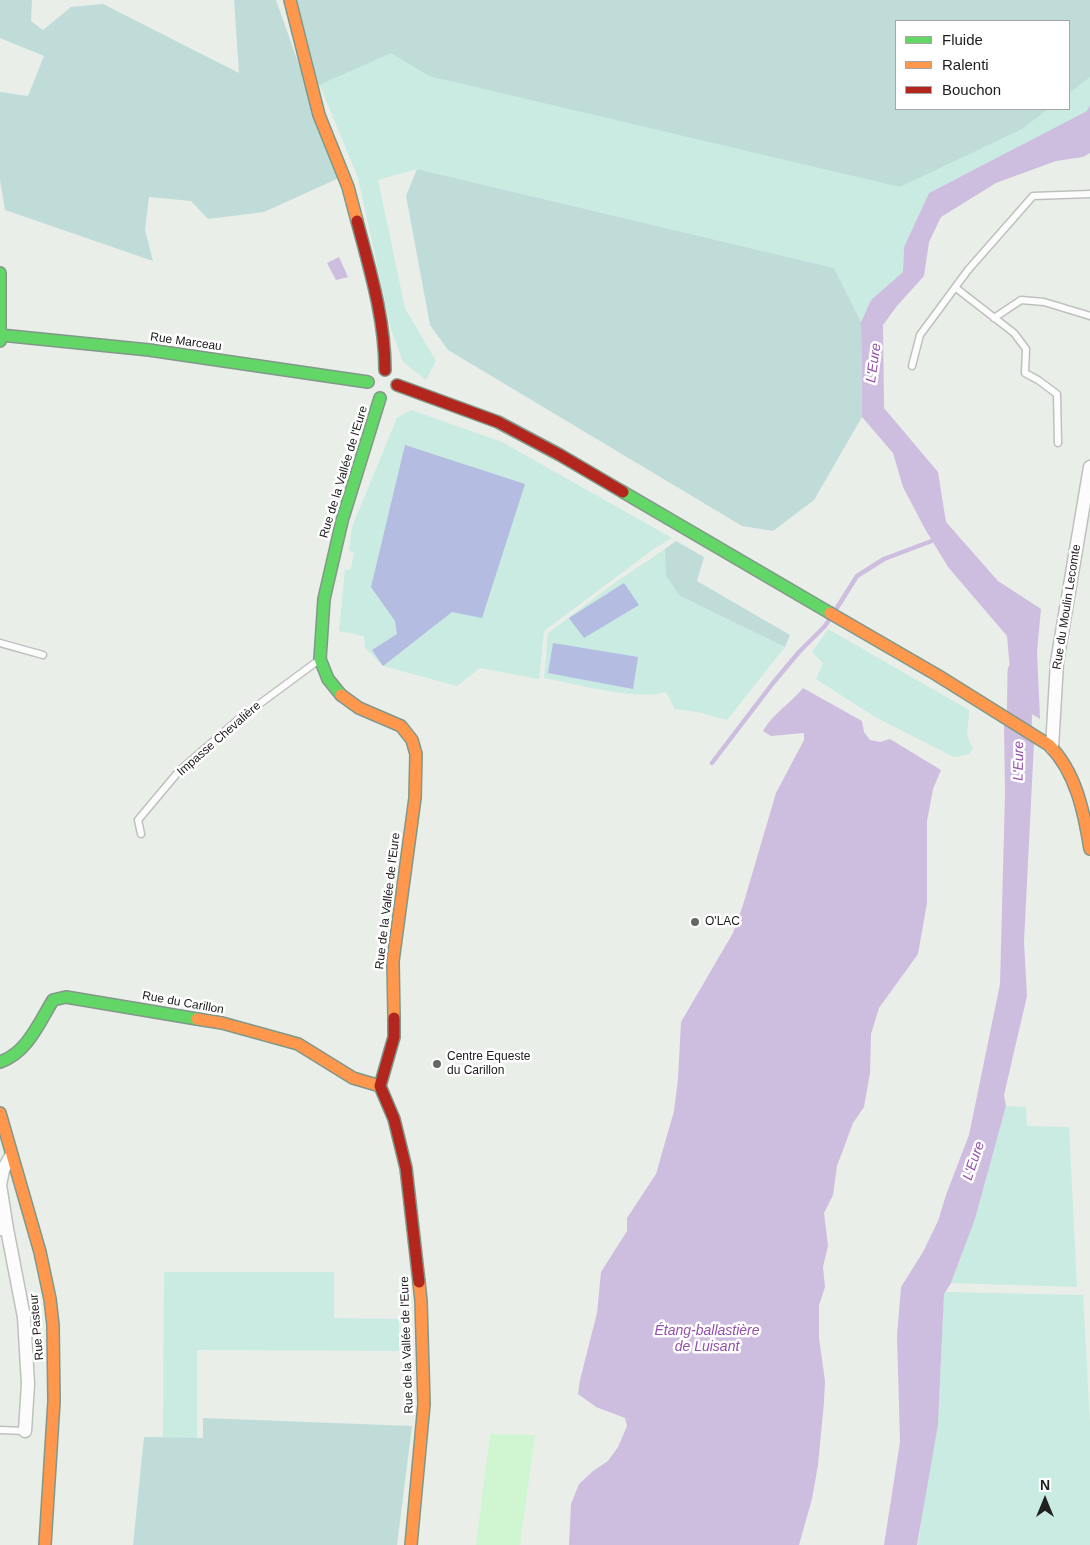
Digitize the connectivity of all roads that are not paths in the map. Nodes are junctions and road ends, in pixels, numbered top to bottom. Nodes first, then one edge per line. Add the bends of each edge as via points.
1 (290, 0) edge
2 (1090, 194) edge
3 (0, 273) edge
4 (956, 288) junction
5 (1090, 316) edge
6 (994, 318) junction
7 (0, 335) edge
8 (0, 341) edge
9 (912, 366) dead end
10 (385, 370) junction
11 (368, 382) junction
12 (397, 385) junction
13 (380, 398) junction
14 (1058, 443) dead end
15 (1090, 467) edge
16 (0, 643) edge
17 (43, 654) dead end
18 (320, 659) junction
19 (1052, 748) junction
20 (141, 834) dead end
21 (1090, 850) edge
22 (0, 1062) edge
23 (380, 1086) junction
24 (0, 1113) edge
25 (11, 1156) junction
26 (4, 1229) edge
27 (0, 1430) edge
28 (25, 1431) joint
29 (45, 1545) edge
30 (411, 1545) edge

1 - 10 street via 319,115 348,187 374,284 385,347
2 - 4 lane via 1033,196
3 - 7 street
4 - 6 lane
4 - 9 lane via 920,335
5 - 6 lane via 1044,302 1021,300
6 - 14 lane via 1014,333 1026,349 1025,373 1056,394
7 - 8 street
7 - 11 street, Rue Marceau via 159,352
10 - 11 street via 376,371
10 - 12 street via 392,374
11 - 13 street via 372,394
12 - 13 street via 389,396
12 - 19 street via 468,410 540,444 972,696
13 - 18 street, Rue de la Vallée de l'Eure via 342,521 324,599
15 - 19 street, Rue du Moulin Lecomte via 1057,662
16 - 17 lane
18 - 20 lane, Impasse Chevalière via 239,719 180,771 138,820
18 - 23 street, Rue de la Vallée de l'Eure via 328,679 339,694 359,708 401,726 412,740 416,754 415,798 393,962 394,1037
19 - 21 street via 1077,793 1086,821
22 - 23 street, Rue du Carillon via 7,1061 22,1049 53,1000 66,998 222,1022 298,1044 352,1078
23 - 30 street, Rue de la Vallée de l'Eure via 394,1118 406,1168 421,1301 424,1404
24 - 25 street, Rue Pasteur
25 - 26 street via 3,1170 0,1185
25 - 29 street, Rue Pasteur via 51,1300 54,1339 52,1463
26 - 28 street via 24,1317 28,1384
27 - 28 lane

